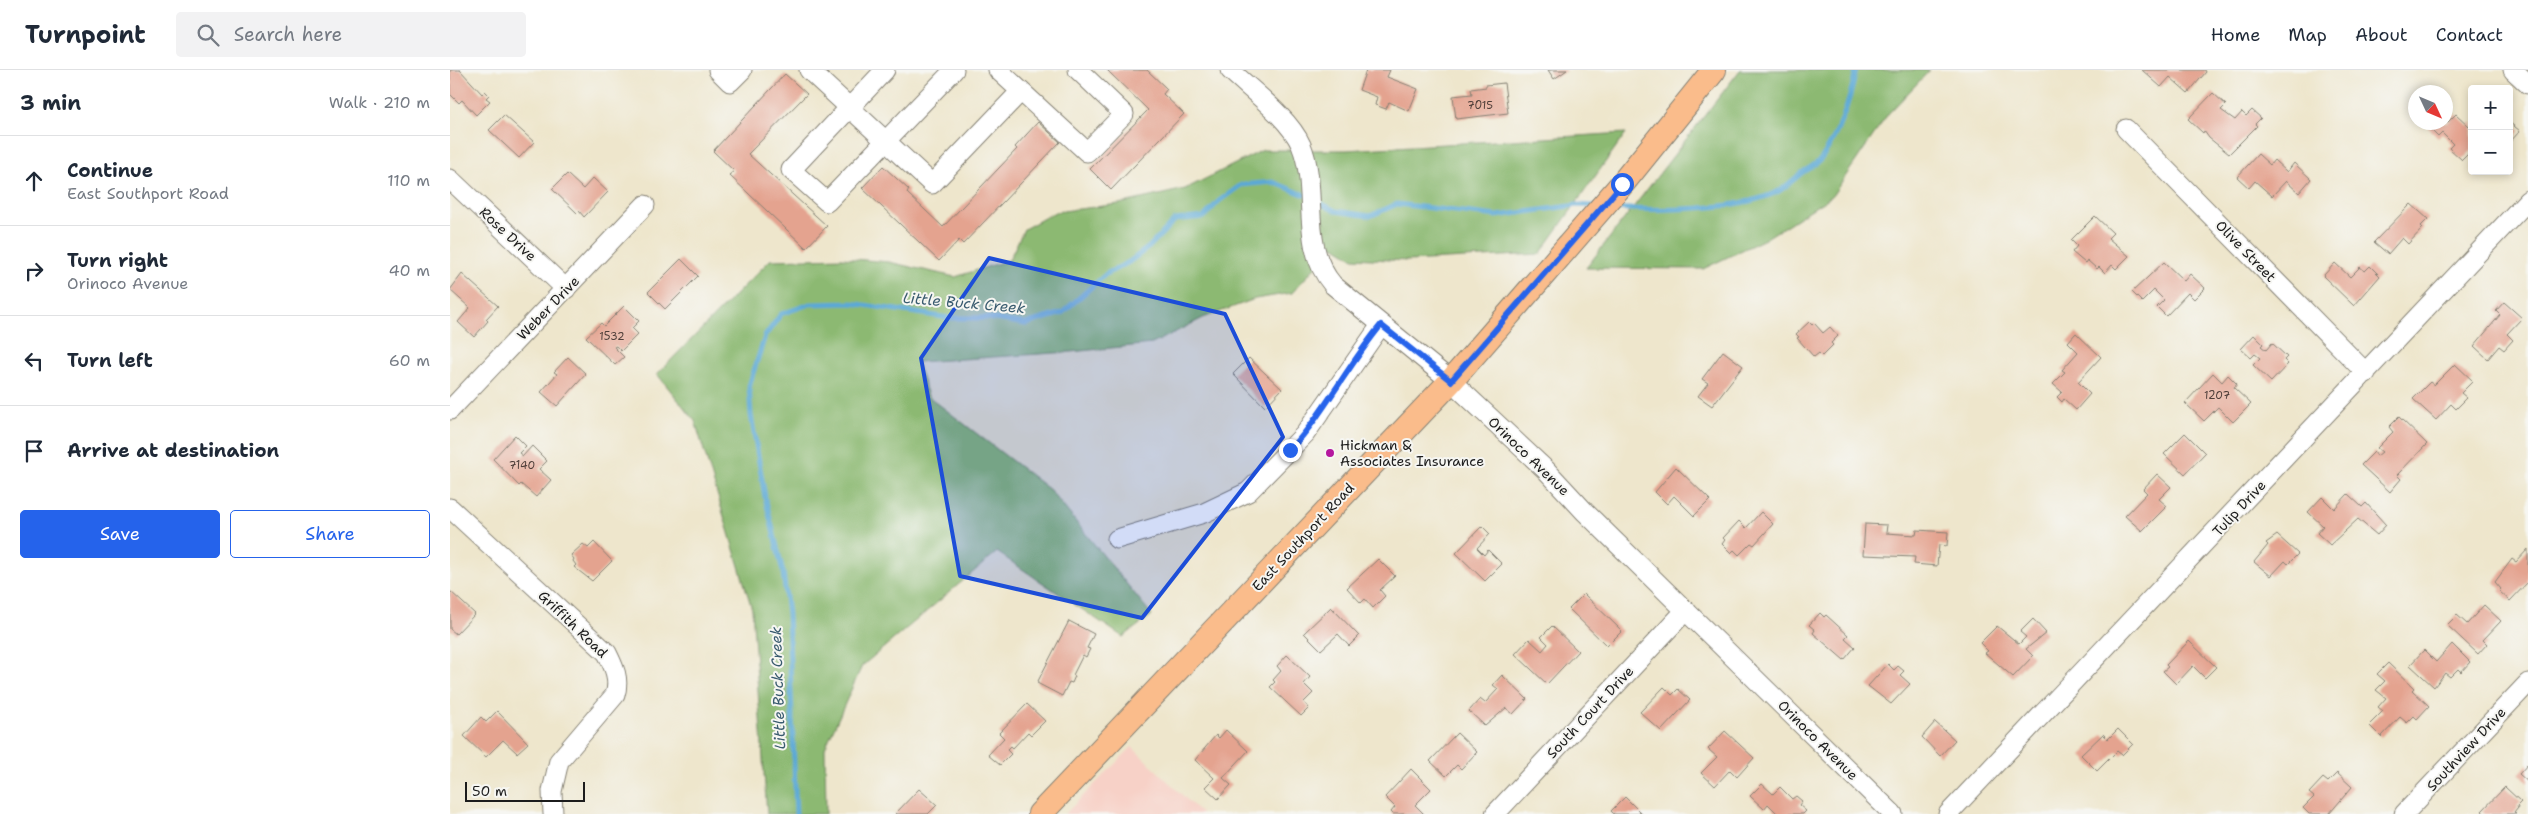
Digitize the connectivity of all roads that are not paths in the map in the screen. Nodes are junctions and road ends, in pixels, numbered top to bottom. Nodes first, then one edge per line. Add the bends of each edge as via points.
1 (718, 70) edge
2 (742, 70) edge
3 (809, 70) edge
4 (885, 70) edge
5 (998, 70) edge
6 (1078, 70) edge
7 (1230, 70) edge
8 (1714, 70) edge
9 (2513, 70) edge
10 (944, 73) edge
11 (2528, 84) edge
12 (1021, 91) junction
13 (849, 107) junction
14 (2126, 128) dead end
15 (885, 141) junction
16 (450, 178) edge
17 (2528, 200) edge
18 (645, 206) dead end
19 (566, 288) junction
20 (1381, 325) junction
21 (2366, 374) junction
22 (1451, 381) junction
23 (450, 410) edge
24 (450, 508) edge
25 (1117, 539) dead end
26 (1686, 610) junction
27 (2528, 684) edge
28 (553, 814) edge
29 (1040, 814) edge
30 (1495, 814) edge
31 (1893, 814) edge
32 (1948, 814) edge
33 (2404, 814) edge

1 - 2 street via 730,82
3 - 13 street
4 - 13 street
5 - 12 street
6 - 12 street via 1124,114 1087,152
7 - 20 street, Orinoco Avenue via 1294,133 1308,174 1312,239 1319,264 1342,294
8 - 22 main road, East Southport Road via 1622,184
9 - 11 street
10 - 15 street
12 - 15 street via 932,184
13 - 15 street
13 - 15 street via 791,170 828,202
14 - 21 street, Olive Street
16 - 19 street, Rose Drive
17 - 21 street, Tulip Drive
18 - 19 street, Weber Drive
19 - 23 street, Weber Drive
20 - 22 street, Orinoco Avenue
20 - 25 street via 1304,434 1248,492 1204,513
21 - 32 street, Tulip Drive
22 - 26 street, Orinoco Avenue via 1546,470
22 - 29 main road, East Southport Road
24 - 28 street, Griffith Road via 607,653 615,670 618,685 615,695 559,761 552,791
26 - 30 street, South Court Drive
26 - 31 street, Orinoco Avenue
27 - 33 street, Southview Drive

